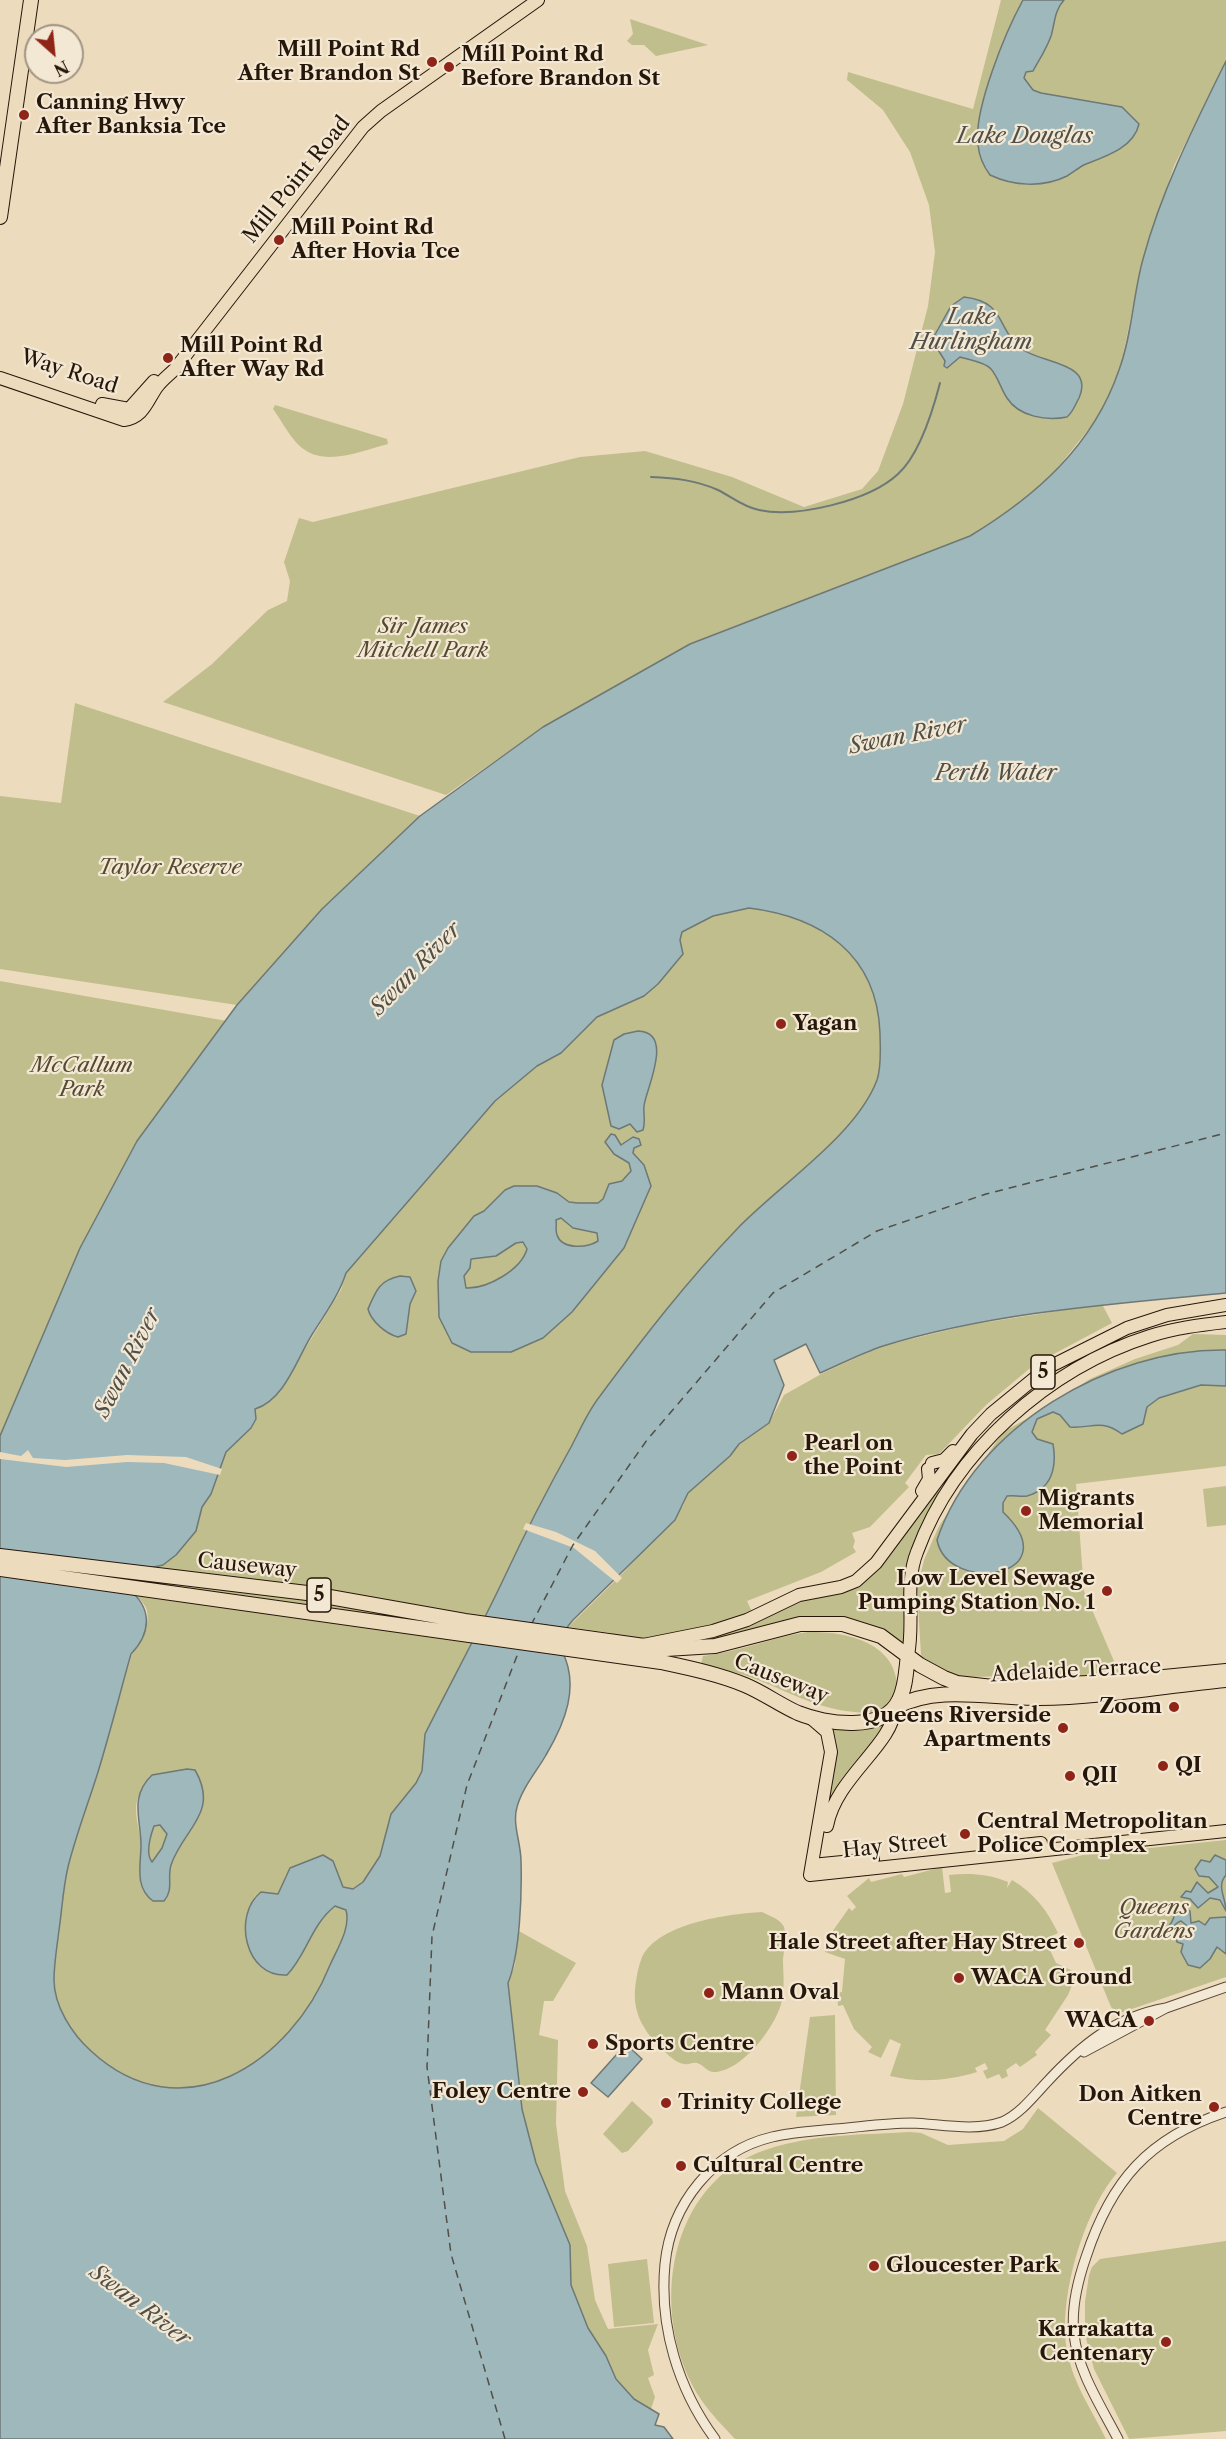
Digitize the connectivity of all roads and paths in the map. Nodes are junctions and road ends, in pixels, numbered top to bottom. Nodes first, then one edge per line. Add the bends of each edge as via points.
1 (22, 0) edge
2 (31, 0) edge
3 (527, 0) edge
4 (538, 0) edge
5 (0, 161) edge
6 (0, 217) edge
7 (0, 370) edge
8 (0, 378) edge
9 (125, 415) junction
10 (1226, 1305) edge
11 (1226, 1322) edge
12 (972, 1434) junction
13 (898, 1533) junction
14 (0, 1556) edge
15 (0, 1569) edge
16 (169, 1585) junction
17 (463, 1627) junction
18 (587, 1645) junction
19 (642, 1645) junction
20 (908, 1655) junction
21 (1226, 1671) edge
22 (1226, 1680) edge
23 (895, 1708) junction
24 (805, 1715) junction
25 (1226, 1823) edge
26 (1226, 1831) edge
27 (817, 1868) junction
28 (1226, 1987) edge
29 (1226, 2112) edge
30 (715, 2439) edge
31 (1118, 2439) edge

1 - 5 highway
2 - 6 highway
3 - 9 main road, Mill Point Road via 368,114
4 - 9 main road, Mill Point Road via 363,127 157,387 145,409 132,418
7 - 9 main road, Way Road
8 - 9 main road, Way Road
10 - 12 main road, 5 via 1167,1315 1098,1340 1047,1368
11 - 20 main road, 5 via 1171,1330 1107,1353 1048,1388 999,1429 945,1496 916,1552 911,1571
12 - 13 main road, 5
12 - 13 main road via 944,1460 930,1466 928,1484 900,1522
13 - 19 main road, 5 via 871,1569 849,1584 799,1595 713,1631
14 - 16 highway, Causeway / 5
15 - 16 highway, Causeway / 5
16 - 17 highway, Causeway / 5 via 307,1593
16 - 17 highway, Causeway / 5 via 230,1604
17 - 18 highway, Causeway / 5
18 - 19 highway, Causeway / 5
18 - 24 highway, Causeway / 5 via 715,1675
19 - 20 highway, Causeway via 690,1649 715,1646 817,1622 868,1630
20 - 21 highway, Adelaide Terrace via 957,1683 993,1687 1112,1683
20 - 23 highway, 5 via 901,1698
22 - 23 highway, Adelaide Terrace via 1040,1698 931,1694
23 - 24 highway, Causeway / 5 via 882,1717 857,1722
23 - 27 main road, Hay Street via 890,1728 836,1797
24 - 27 main road, Hay Street via 827,1732 831,1752
25 - 27 main road, Hay Street
26 - 27 main road, Hay Street
28 - 30 street via 1166,2008 1108,2037 1062,2066 1026,2105 1003,2121 945,2127 898,2123 773,2136 736,2151 709,2171 672,2228 665,2296 666,2323 680,2376 694,2408
29 - 31 street via 1175,2134 1139,2163 1111,2196 1095,2230 1074,2313 1076,2345 1087,2379

